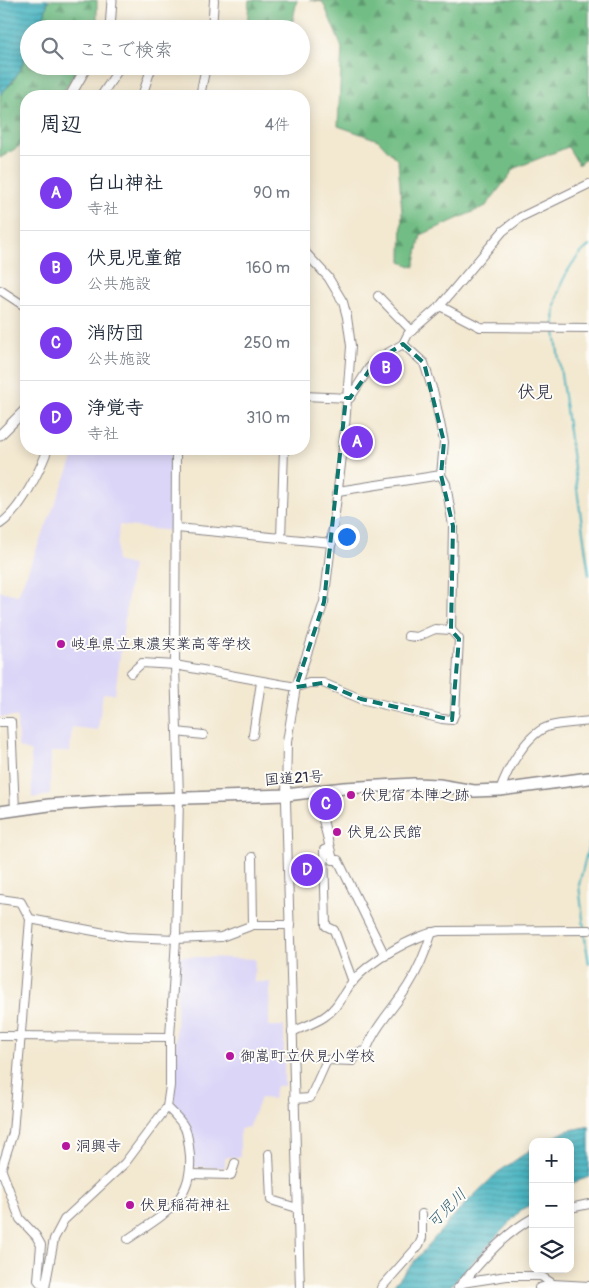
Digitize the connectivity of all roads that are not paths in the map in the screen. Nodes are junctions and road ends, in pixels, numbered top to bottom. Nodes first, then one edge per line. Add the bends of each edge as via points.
1 (112, 0) edge
2 (214, 0) edge
3 (111, 20) edge
4 (213, 20) edge
5 (83, 75) edge
6 (115, 75) edge
7 (149, 75) edge
8 (204, 75) edge
9 (74, 90) edge
10 (105, 90) edge
11 (144, 90) edge
12 (201, 90) edge
13 (589, 184) edge
14 (310, 258) edge
15 (0, 290) edge
16 (378, 296) dead end
17 (20, 303) edge
18 (440, 306) junction
19 (589, 328) edge
20 (412, 331) junction
21 (403, 344) junction
22 (310, 396) edge
23 (346, 398) junction
24 (20, 415) edge
25 (0, 435) edge
26 (45, 455) edge
27 (176, 455) edge
28 (284, 455) edge
29 (441, 475) junction
30 (338, 492) junction
31 (0, 524) edge
32 (177, 528) junction
33 (281, 538) junction
34 (332, 543) junction
35 (451, 630) junction
36 (408, 636) dead end
37 (175, 666) junction
38 (131, 673) dead end
39 (261, 682) junction
40 (296, 687) junction
41 (589, 721) edge
42 (0, 722) edge
43 (177, 732) junction
44 (203, 734) dead end
45 (253, 735) dead end
46 (589, 778) edge
47 (500, 790) junction
48 (316, 792) junction
49 (286, 795) junction
50 (179, 797) junction
51 (15, 810) junction
52 (0, 812) edge
53 (329, 848) junction
54 (252, 857) dead end
55 (0, 899) edge
56 (30, 919) junction
57 (253, 925) junction
58 (290, 925) junction
59 (589, 930) edge
60 (432, 932) junction
61 (176, 939) junction
62 (385, 956) junction
63 (353, 982) junction
64 (292, 1032) junction
65 (20, 1035) junction
66 (0, 1036) edge
67 (170, 1037) junction
68 (294, 1099) junction
69 (167, 1107) junction
70 (269, 1154) dead end
71 (235, 1163) dead end
72 (1, 1172) edge
73 (191, 1174) junction
74 (589, 1204) edge
75 (574, 1207) edge
76 (297, 1208) junction
77 (422, 1214) dead end
78 (529, 1221) edge
79 (128, 1239) dead end
80 (460, 1286) edge
81 (553, 1286) edge
82 (589, 1286) edge
83 (45, 1288) edge
84 (300, 1288) edge
85 (381, 1288) edge
86 (539, 1288) edge

1 - 3 main road
2 - 4 street
5 - 9 main road
6 - 10 street
7 - 11 street
8 - 12 street
13 - 18 street via 521,218 503,231
14 - 23 street via 328,277 343,302 347,317 351,346
15 - 17 street
16 - 20 street
18 - 19 street via 480,327
18 - 20 street
20 - 21 street
21 - 23 street via 376,361 350,398
21 - 29 street via 424,363 434,394 444,442
22 - 23 street
23 - 30 street
24 - 25 main road
26 - 31 street via 36,477 8,518
27 - 32 street
28 - 33 street
29 - 30 street
29 - 35 street via 446,484 454,526
30 - 34 street
32 - 33 street
32 - 37 street
33 - 34 street
34 - 40 street via 324,602
35 - 36 street via 435,629 417,637
35 - 40 street via 459,639 452,720 361,699 324,683
37 - 38 street via 142,663
37 - 39 street
37 - 43 street
39 - 40 street
39 - 45 street
40 - 49 street via 287,742
41 - 47 street via 543,729 513,762
42 - 51 street via 11,722
43 - 44 street
43 - 50 street
46 - 47 highway, 国道21号
47 - 48 highway, 国道21号 via 474,791 414,784
48 - 49 highway, 国道21号
48 - 53 street
49 - 50 highway, 国道21号
49 - 58 street
50 - 51 highway, 国道21号
50 - 61 street
51 - 52 highway, 国道21号
53 - 62 street
53 - 63 street via 324,850 326,926 334,930
54 - 57 street
55 - 56 street via 21,902
56 - 61 street via 126,937
56 - 65 street
57 - 58 street
57 - 61 street via 221,937
58 - 64 street
59 - 60 street
60 - 62 street
60 - 68 street via 426,953 408,986 370,1038 366,1051 359,1052 353,1061 327,1060 310,1098
61 - 67 street
62 - 63 street
63 - 64 street via 340,1002 324,1017
64 - 68 street
65 - 66 street
65 - 67 street
65 - 72 street via 13,1133
67 - 69 street
68 - 76 street
69 - 73 street via 187,1130
69 - 83 street via 125,1163 64,1220 54,1239
70 - 76 street via 271,1200
71 - 73 street via 231,1175
72 - 83 street via 20,1219 41,1245 38,1280
73 - 79 street via 179,1200
74 - 75 street
76 - 84 street
77 - 85 street via 419,1245
78 - 80 street via 488,1252
80 - 81 street via 507,1276 540,1276
81 - 82 street
81 - 86 street

